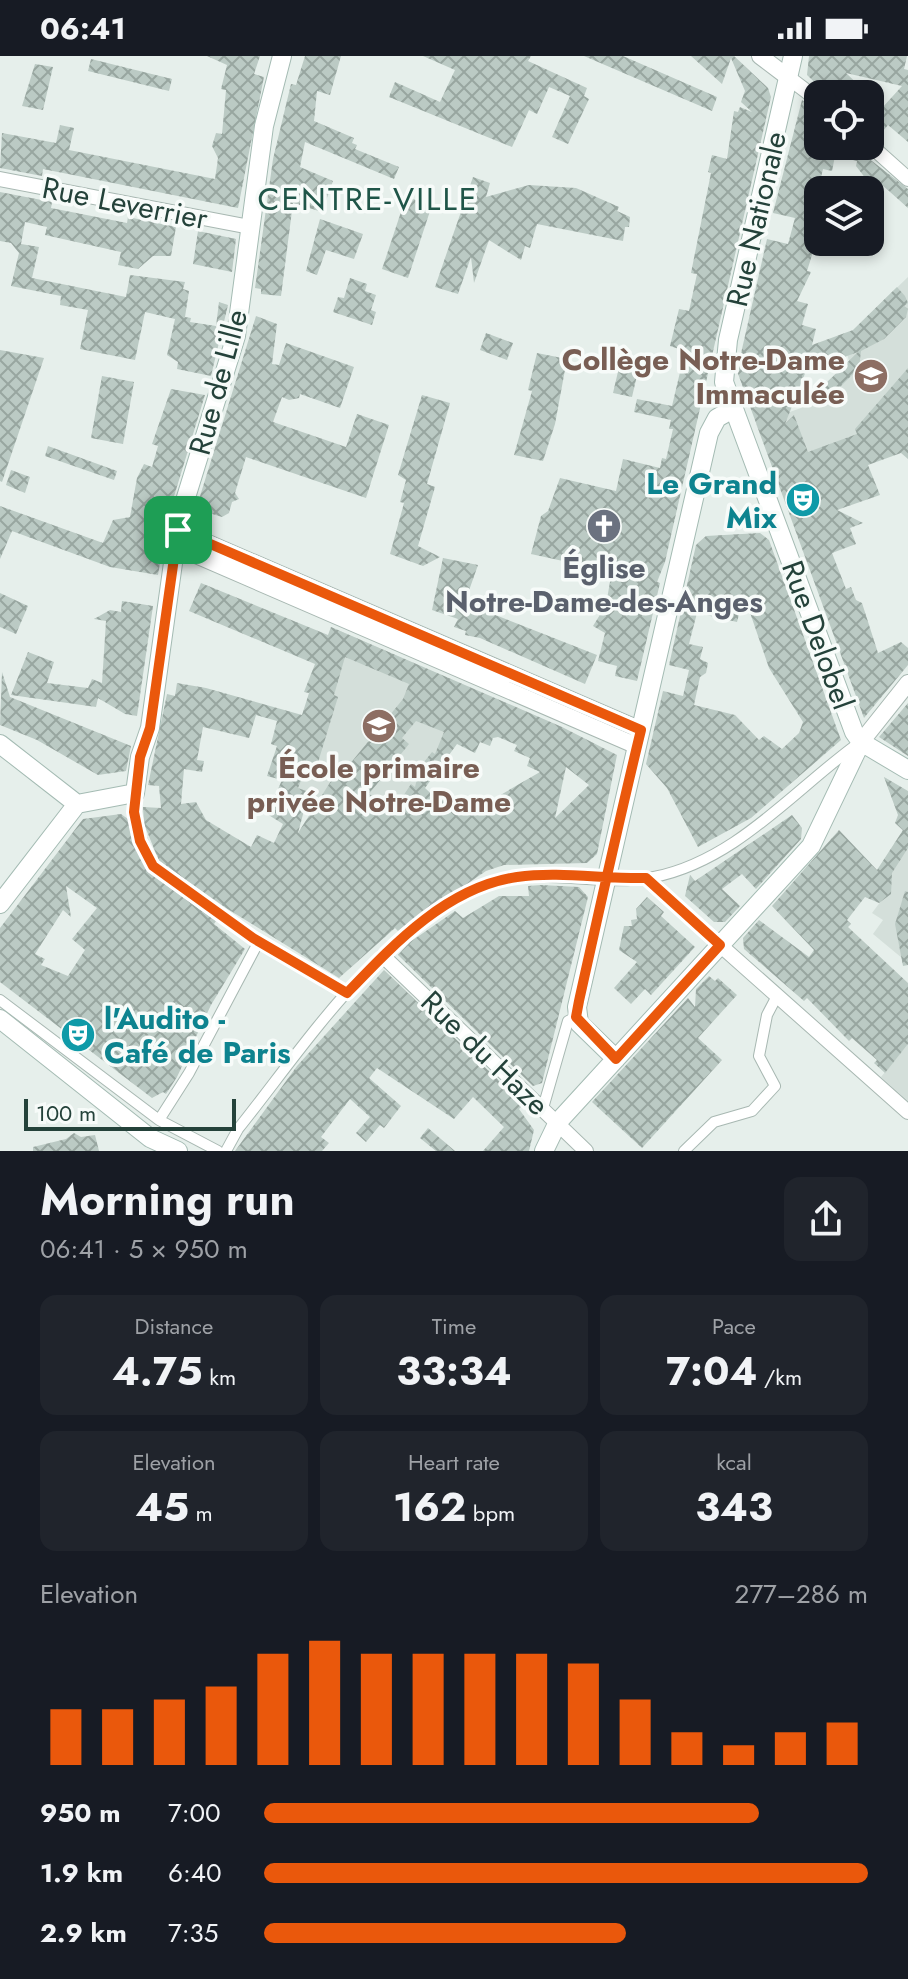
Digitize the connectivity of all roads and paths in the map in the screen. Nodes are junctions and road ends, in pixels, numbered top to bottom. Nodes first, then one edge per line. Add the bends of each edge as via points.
1 (282, 56) edge
2 (760, 56) edge
3 (793, 56) edge
4 (789, 78) junction
5 (804, 89) edge
6 (884, 158) edge
7 (0, 179) edge
8 (908, 179) edge
9 (250, 227) junction
10 (724, 382) joint
11 (733, 409) junction
12 (176, 538) junction
13 (908, 683) edge
14 (639, 738) junction
15 (861, 742) junction
16 (0, 744) edge
17 (908, 770) edge
18 (135, 793) junction
19 (77, 804) junction
20 (607, 878) junction
21 (646, 878) junction
22 (0, 904) edge
23 (256, 940) junction
24 (720, 945) junction
25 (383, 956) junction
26 (350, 990) junction
27 (777, 996) junction
28 (0, 1000) edge
29 (576, 1017) junction
30 (0, 1019) edge
31 (0, 1034) edge
32 (616, 1059) junction
33 (52, 1063) junction
34 (543, 1108) junction
35 (908, 1112) edge
36 (159, 1120) junction
37 (558, 1122) junction
38 (178, 1151) edge
39 (218, 1151) edge
40 (226, 1151) edge
41 (544, 1151) edge
42 (586, 1151) edge
43 (684, 1151) edge

1 - 9 main road, Rue de Lille via 264,126
2 - 4 street
3 - 4 main road, Rue Nationale
4 - 5 street
4 - 10 main road, Rue Nationale via 728,340
6 - 8 street
7 - 9 street, Rue Leverrier
9 - 12 main road, Rue de Lille via 233,350
10 - 11 main road, Rue Delobel
11 - 14 main road via 711,428
11 - 15 main road, Rue Delobel
12 - 14 street
12 - 18 main road, Rue de Lille via 150,728
13 - 15 street
14 - 20 main road
15 - 17 main road
15 - 21 street via 742,836 672,871
15 - 24 main road via 816,839
16 - 19 main road
18 - 19 main road
18 - 23 street, Rue de Lille via 136,826 153,866
19 - 22 main road
20 - 21 street
20 - 25 street via 533,876 490,884 432,915
20 - 29 main road
21 - 24 street
23 - 26 street, Rue de Lille
23 - 36 street via 189,1073
24 - 27 street
24 - 32 main road
25 - 26 street
25 - 34 street, Rue du Haze
26 - 40 street
27 - 35 street
27 - 43 street via 767,1015 759,1056 775,1086 752,1111 714,1122
28 - 36 street
29 - 32 main road
29 - 34 street via 568,1021
30 - 33 main road
31 - 33 main road
32 - 37 main road
33 - 38 main road via 156,1142
34 - 37 street, Rue du Haze
36 - 39 street
37 - 41 main road
37 - 42 street, Rue du Haze

